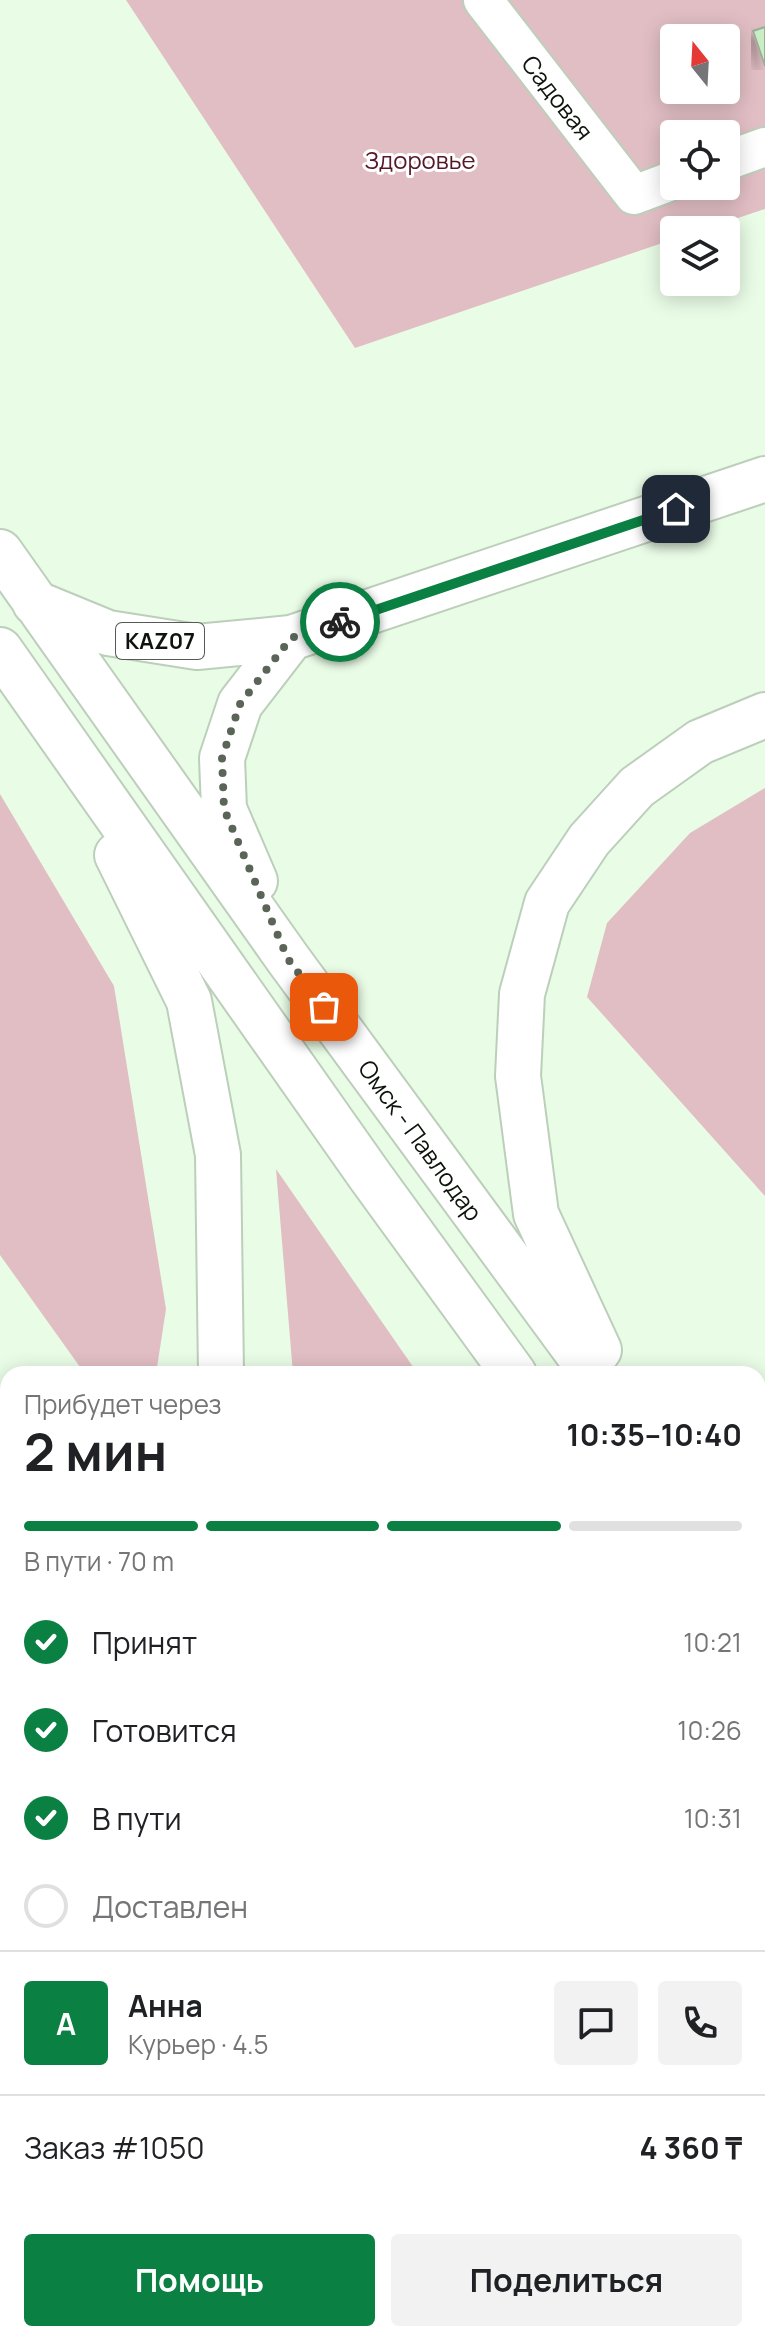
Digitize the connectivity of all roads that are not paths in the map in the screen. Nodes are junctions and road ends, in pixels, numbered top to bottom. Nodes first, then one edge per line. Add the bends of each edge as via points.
1 (483, 0) edge
2 (765, 147) edge
3 (740, 156) edge
4 (660, 185) edge
5 (765, 479) edge
6 (0, 552) edge
7 (35, 603) junction
8 (291, 638) junction
9 (0, 650) edge
10 (765, 715) edge
11 (56, 731) junction
12 (288, 959) junction
13 (221, 1366) edge
14 (508, 1366) edge
15 (587, 1366) edge
16 (606, 1366) edge

1 - 4 street, Садовая via 634,195
2 - 3 street
5 - 8 highway, KAZ07
6 - 7 highway, Омск - Павлодар / KAZ07
7 - 8 highway, KAZ07 via 108,633 197,647
7 - 12 highway, Омск - Павлодар / KAZ07
8 - 12 highway, KAZ07 via 240,704 222,758 224,809
9 - 11 highway
10 - 16 highway via 700,742 637,787 589,840 547,903 522,994 518,1076 536,1214
11 - 13 highway via 189,1001 218,1155
11 - 14 highway
12 - 15 highway, Омск - Павлодар / KAZ07

